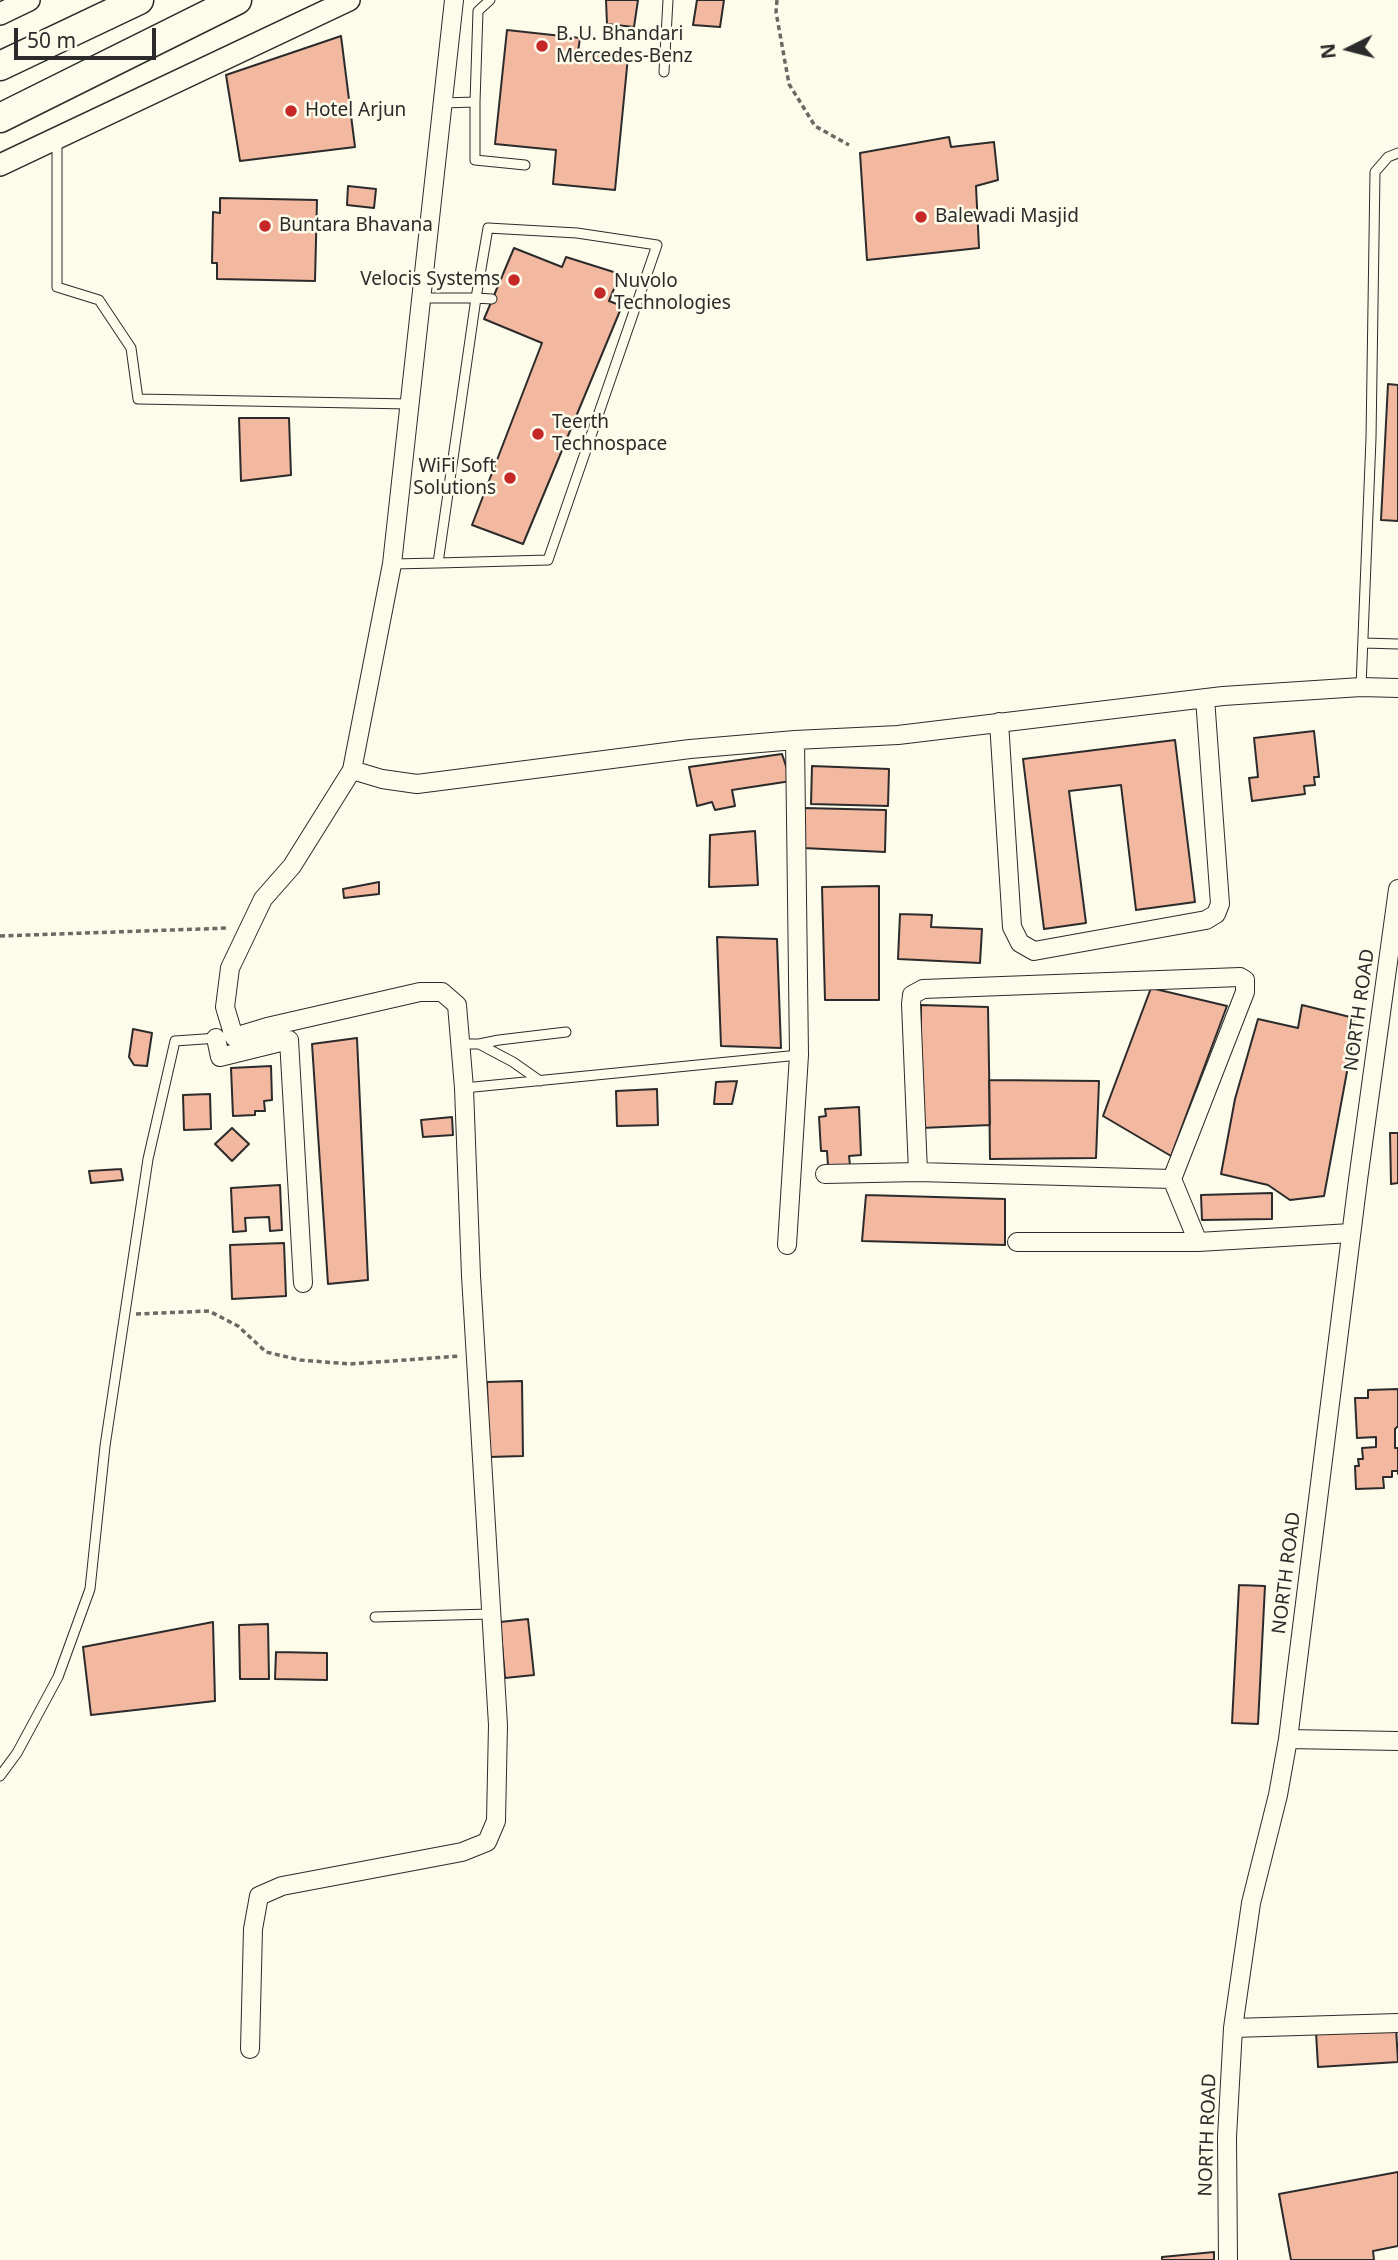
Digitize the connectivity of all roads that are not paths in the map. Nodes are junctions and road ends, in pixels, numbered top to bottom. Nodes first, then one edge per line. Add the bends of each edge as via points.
1 (29, 0) edge
2 (139, 0) edge
3 (237, 0) edge
4 (349, 0) edge
5 (454, 0) edge
6 (490, 0) edge
7 (668, 0) edge
8 (0, 14) edge
9 (0, 66) edge
10 (664, 72) dead end
11 (475, 102) junction
12 (443, 103) junction
13 (0, 118) edge
14 (57, 138) junction
15 (1398, 153) edge
16 (525, 165) dead end
17 (0, 166) edge
18 (423, 298) junction
19 (476, 298) junction
20 (492, 299) dead end
21 (410, 404) junction
22 (438, 563) junction
23 (392, 564) junction
24 (1364, 643) junction
25 (1398, 644) edge
26 (1361, 687) junction
27 (1398, 688) edge
28 (1205, 698) junction
29 (999, 722) junction
30 (795, 740) junction
31 (352, 770) junction
32 (1398, 889) edge
33 (566, 1032) dead end
34 (225, 1037) junction
35 (470, 1044) junction
36 (799, 1055) junction
37 (540, 1081) junction
38 (464, 1088) junction
39 (918, 1172) junction
40 (825, 1174) dead end
41 (1172, 1180) junction
42 (1351, 1233) junction
43 (1017, 1241) dead end
44 (1199, 1242) junction
45 (787, 1245) dead end
46 (303, 1283) dead end
47 (491, 1614) junction
48 (375, 1617) dead end
49 (1288, 1739) junction
50 (1398, 1741) edge
51 (0, 1776) edge
52 (1398, 2023) edge
53 (1233, 2028) junction
54 (250, 2049) dead end
55 (1228, 2260) edge

1 - 8 street
2 - 9 highway
3 - 13 highway
4 - 14 street
5 - 12 street
6 - 11 lane via 478,11
7 - 10 lane
11 - 12 lane
11 - 16 lane via 475,160
12 - 18 street
14 - 17 street
14 - 21 lane via 57,287 99,300 131,348 138,399
15 - 24 lane via 1375,172
18 - 19 lane
18 - 21 street
19 - 20 lane
19 - 22 lane
19 - 22 lane via 488,228 577,233 657,245 548,560
21 - 23 street
22 - 23 lane
23 - 31 street
24 - 25 lane
24 - 26 lane
26 - 27 street
26 - 28 street
28 - 29 street
28 - 29 street via 1220,904 1216,914 1206,920 1034,951 1020,943 1012,927
29 - 30 street via 898,735
30 - 31 street via 416,784
30 - 36 street
31 - 34 street via 292,866 263,900 230,968
32 - 42 street, NORTH ROAD
33 - 35 lane
34 - 35 street via 420,992 442,992 457,1005
34 - 46 street via 220,1057 289,1041
34 - 51 lane via 175,1041 148,1159 105,1446 90,1589 58,1677 17,1754
35 - 37 lane via 513,1062
35 - 38 street
36 - 37 lane
36 - 45 street
37 - 38 lane
38 - 47 street
39 - 40 street
39 - 41 street
39 - 41 street via 912,995 923,989 1240,977 1245,980 1245,992
41 - 44 street
42 - 44 street
42 - 49 street, NORTH ROAD
43 - 44 street
47 - 48 lane
47 - 54 street via 498,1725 496,1821 487,1842 462,1852 282,1886 258,1896
49 - 50 street
49 - 53 street, NORTH ROAD via 1251,1903
52 - 53 street
53 - 55 street, NORTH ROAD via 1227,2137

